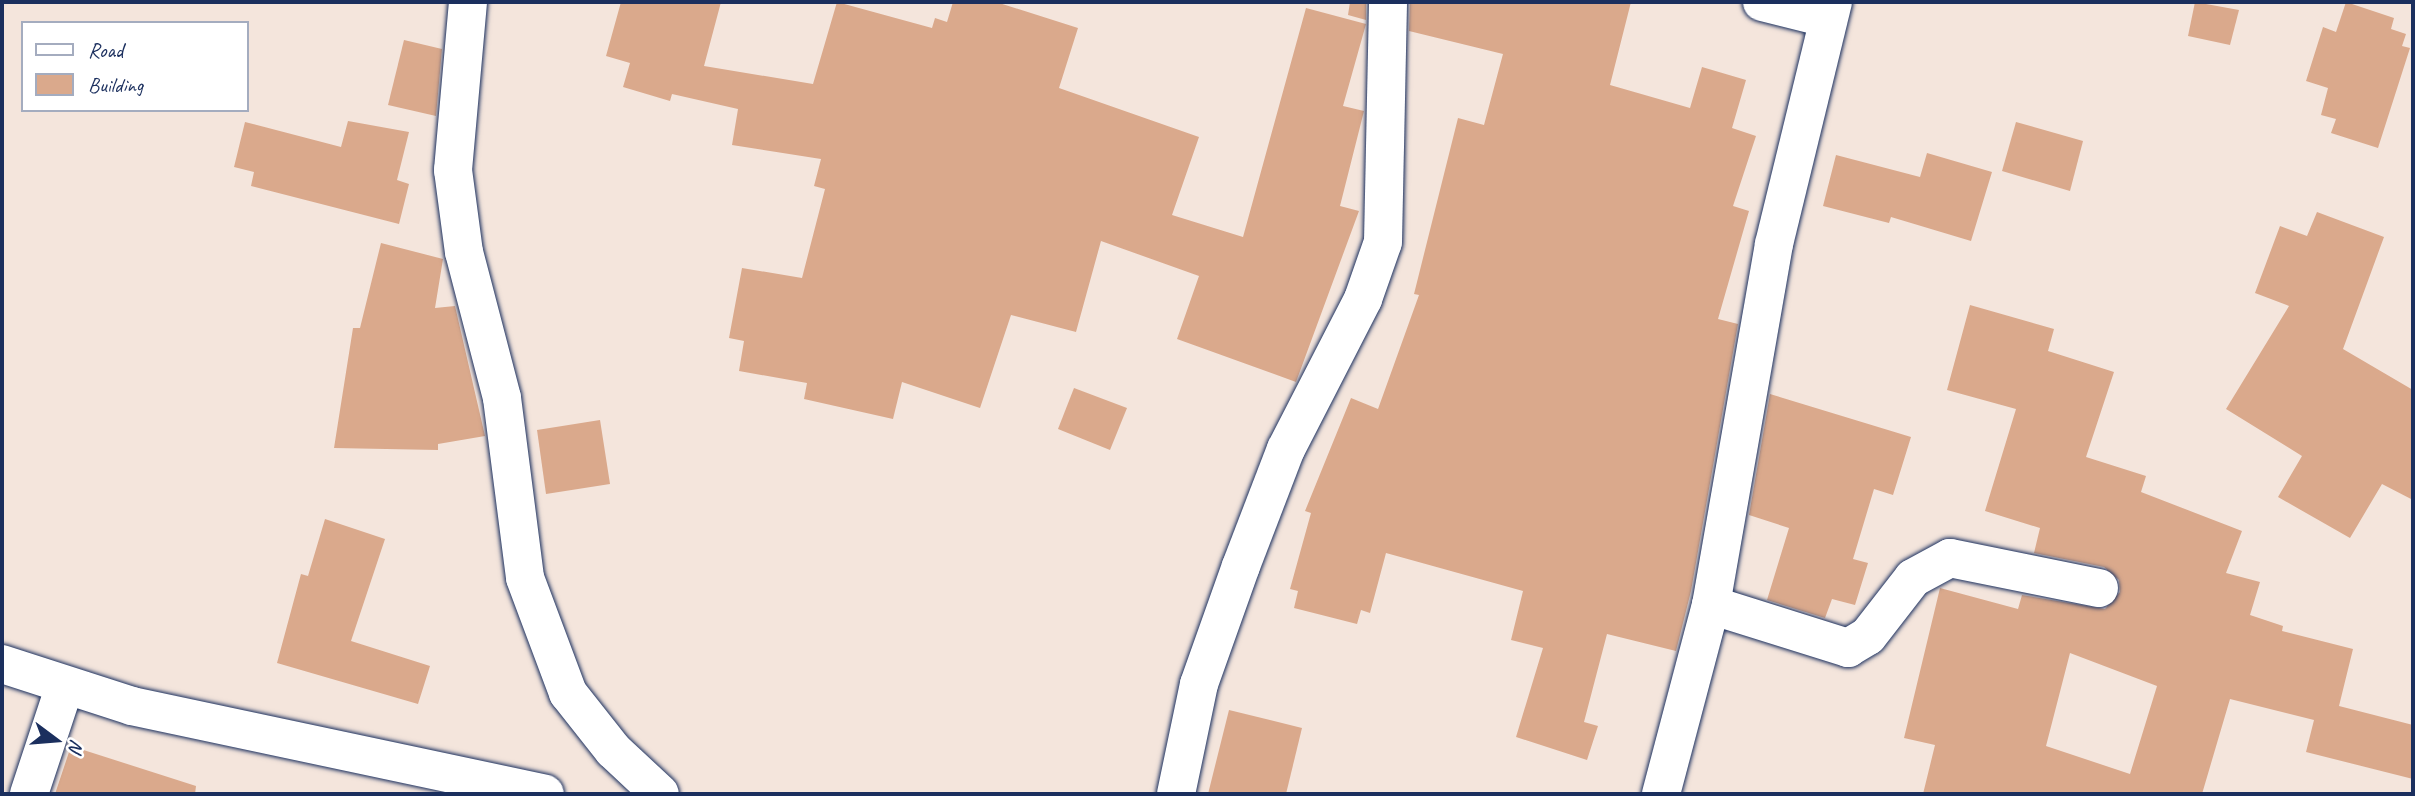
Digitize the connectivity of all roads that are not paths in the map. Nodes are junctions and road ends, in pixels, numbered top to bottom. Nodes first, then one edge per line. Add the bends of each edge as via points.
1 (468, 2) edge
2 (1388, 2) edge
3 (1762, 2) edge
4 (1829, 10) edge
5 (2099, 588) dead end
6 (1712, 605) junction
7 (2, 664) edge
8 (64, 688) junction
9 (29, 794) edge
10 (545, 794) edge
11 (660, 794) edge
12 (1176, 794) edge
13 (1661, 794) edge

1 - 11 street via 453,170 464,252 502,398 525,578 568,693 613,750
2 - 12 street via 1383,242 1363,299 1286,449 1241,566 1199,684
3 - 4 street
4 - 6 street via 1774,244
5 - 6 street via 1950,558 1913,578 1868,636 1848,648
6 - 13 street
7 - 8 street
8 - 9 street
8 - 10 street via 341,754

